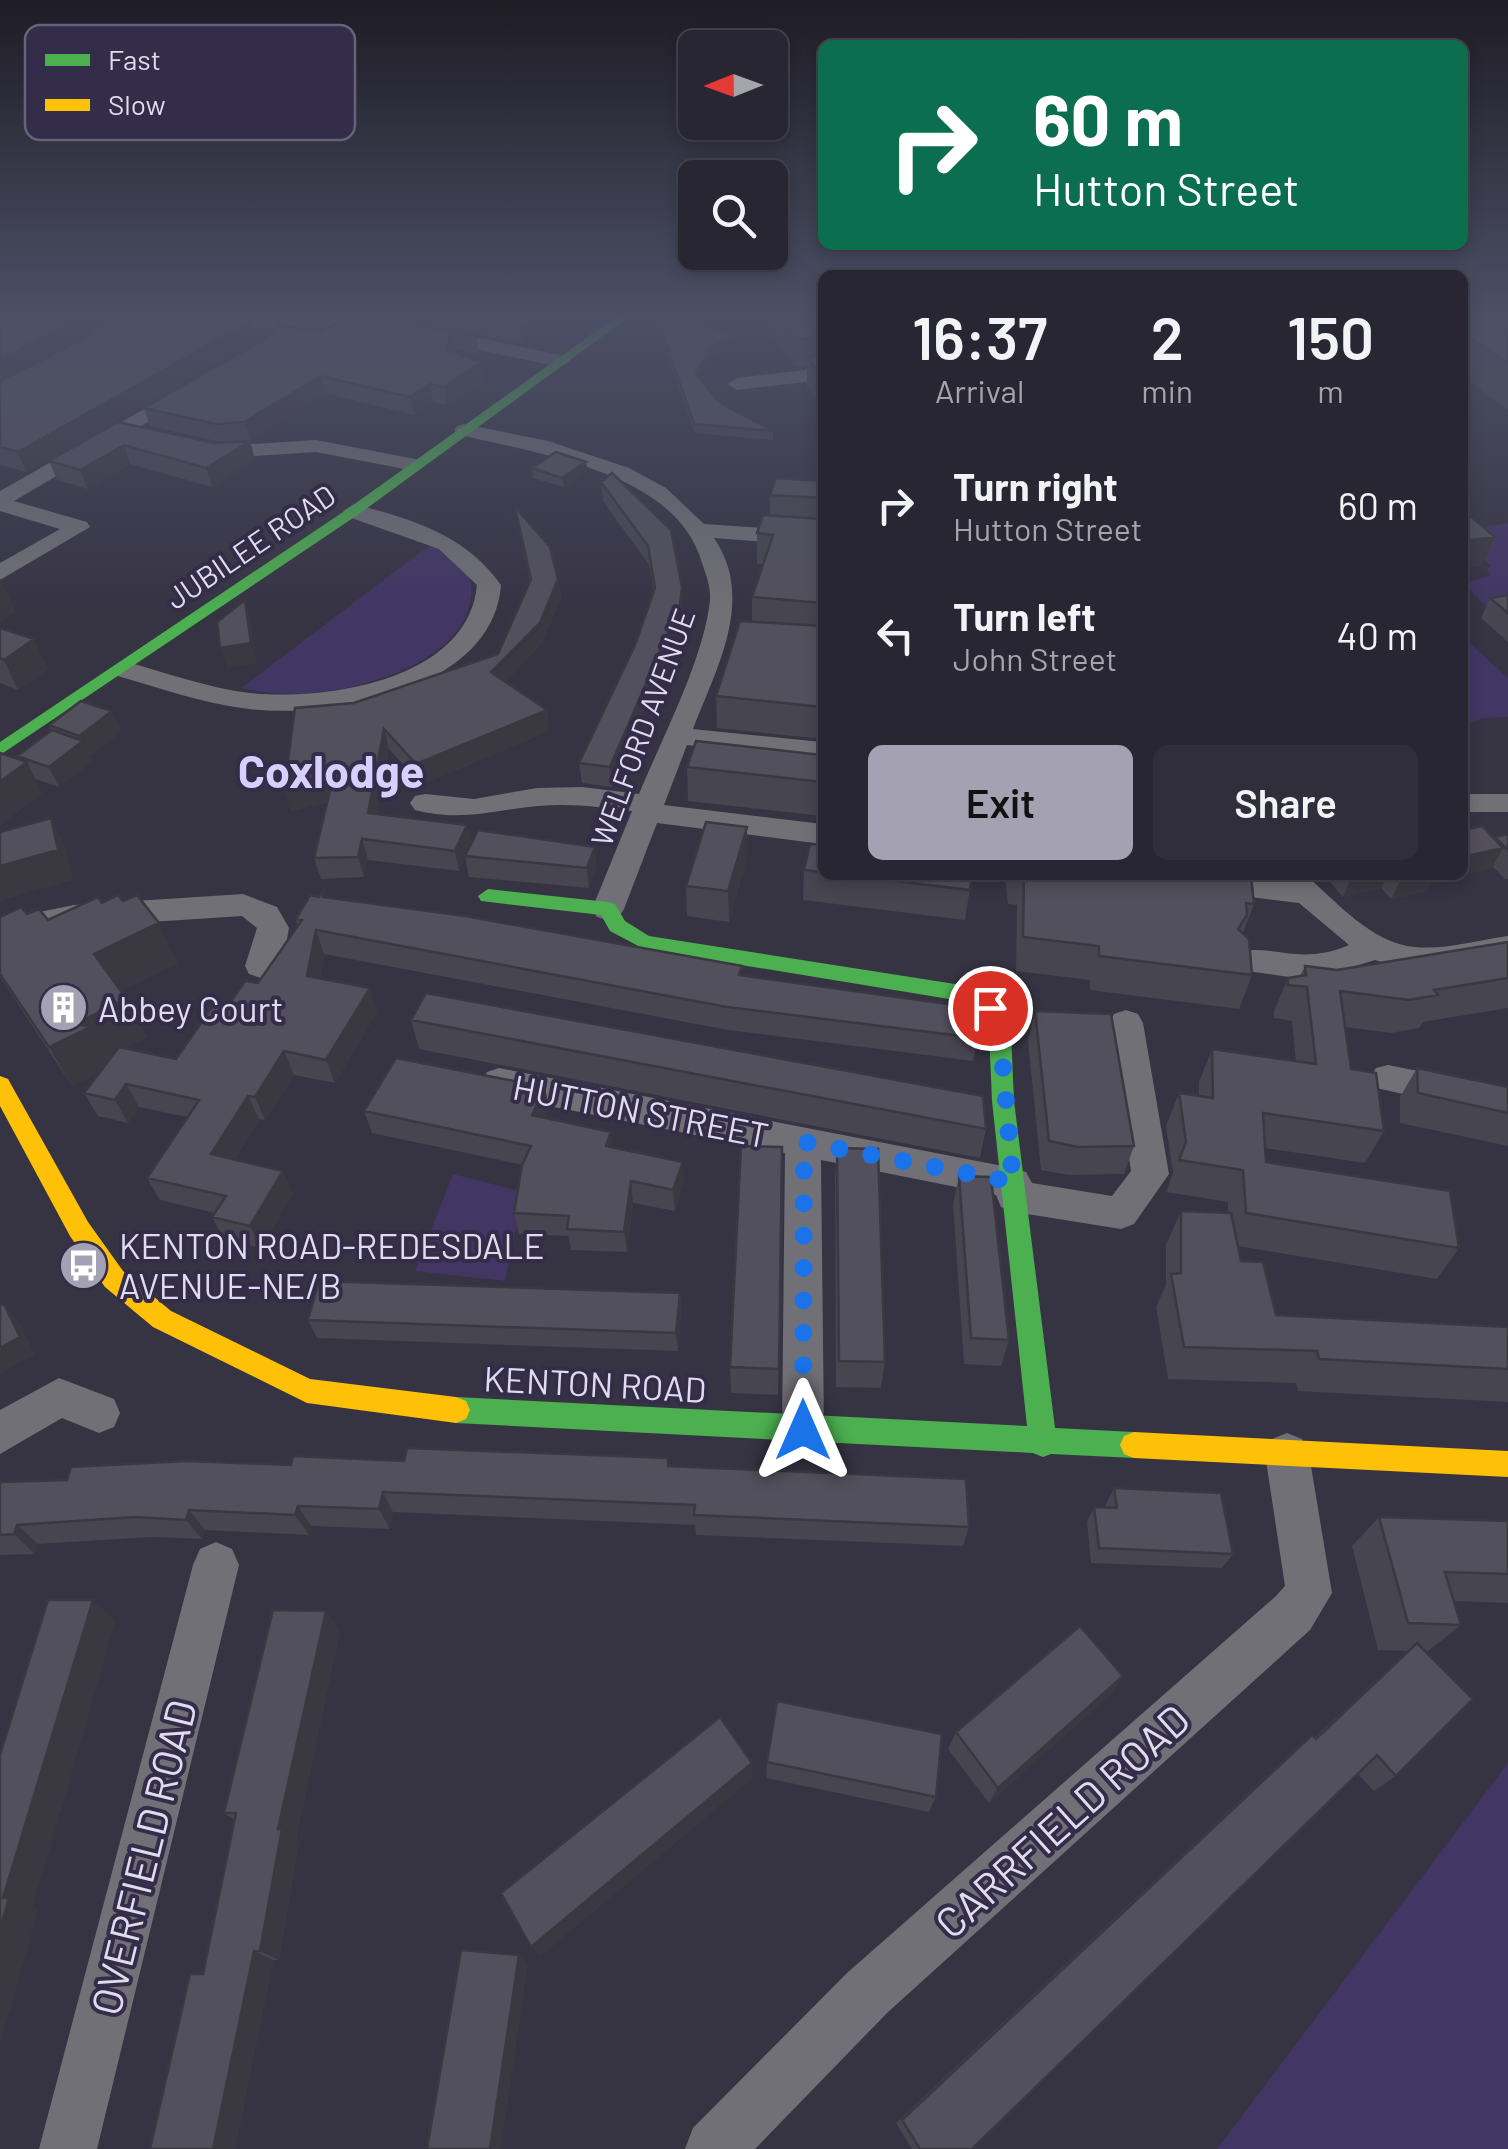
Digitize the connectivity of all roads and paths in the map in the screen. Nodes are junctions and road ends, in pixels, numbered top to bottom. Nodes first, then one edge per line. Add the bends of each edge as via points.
1 (144, 414) edge
2 (486, 414) edge
3 (117, 429) junction
4 (464, 430) junction
5 (152, 437) edge
6 (186, 444) edge
7 (414, 465) junction
8 (0, 502) edge
9 (354, 512) junction
10 (696, 530) junction
11 (818, 539) edge
12 (0, 574) edge
13 (124, 669) junction
14 (676, 736) junction
15 (0, 750) edge
16 (818, 751) edge
17 (426, 803) dead end
18 (1468, 803) edge
19 (1508, 803) edge
20 (648, 808) junction
21 (818, 833) edge
22 (1234, 880) edge
23 (1298, 884) edge
24 (488, 896) dead end
25 (608, 909) junction
26 (0, 931) edge
27 (1508, 946) edge
28 (1374, 947) junction
29 (1244, 962) edge
30 (262, 966) dead end
31 (1126, 1023) dead end
32 (465, 1075) edge
33 (1388, 1078) dead end
34 (0, 1085) edge
35 (1508, 1103) edge
36 (804, 1142) junction
37 (1014, 1189) junction
38 (98, 1413) dead end
39 (803, 1430) junction
40 (0, 1434) edge
41 (1043, 1444) junction
42 (1287, 1454) junction
43 (1508, 1464) edge
44 (216, 1565) dead end
45 (735, 2141) edge
46 (68, 2149) edge

1 - 3 street
2 - 4 street, JUBILEE ROAD
3 - 5 street
3 - 8 street
4 - 7 street, JUBILEE ROAD
4 - 10 street, WELFORD AVENUE via 601,462 660,496
6 - 7 street via 221,452 316,446
7 - 9 street, JUBILEE ROAD
8 - 12 street via 78,527
9 - 13 street, JUBILEE ROAD
9 - 13 street via 444,541 474,560 489,585 484,616 464,645 426,671 370,692 310,701 254,702
10 - 11 street
10 - 14 street, WELFORD AVENUE via 722,590 725,636
13 - 15 street, JUBILEE ROAD
14 - 16 street
14 - 20 street, WELFORD AVENUE
17 - 20 street via 474,808 582,796
18 - 19 street
20 - 21 street
20 - 25 street, WELFORD AVENUE
22 - 23 street
23 - 28 street
24 - 25 street
25 - 37 street via 617,926 644,942 955,992 990,1008 1000,1032
26 - 30 street via 74,916 243,905 272,919 275,936
27 - 28 street via 1416,960
28 - 29 street via 1327,970
31 - 37 street, HUTTON STREET via 1150,1174 1120,1213
32 - 36 street, HUTTON STREET
33 - 35 street
34 - 39 street, KENTON ROAD via 114,1279 162,1318 306,1391 484,1413
36 - 37 street, HUTTON STREET
36 - 39 street
37 - 41 street
38 - 40 street via 60,1397
39 - 41 street, KENTON ROAD
41 - 42 street, KENTON ROAD
42 - 43 street, KENTON ROAD
42 - 45 street, CARRFIELD ROAD via 1309,1593 1293,1613 866,1994
44 - 46 street, OVERFIELD ROAD

